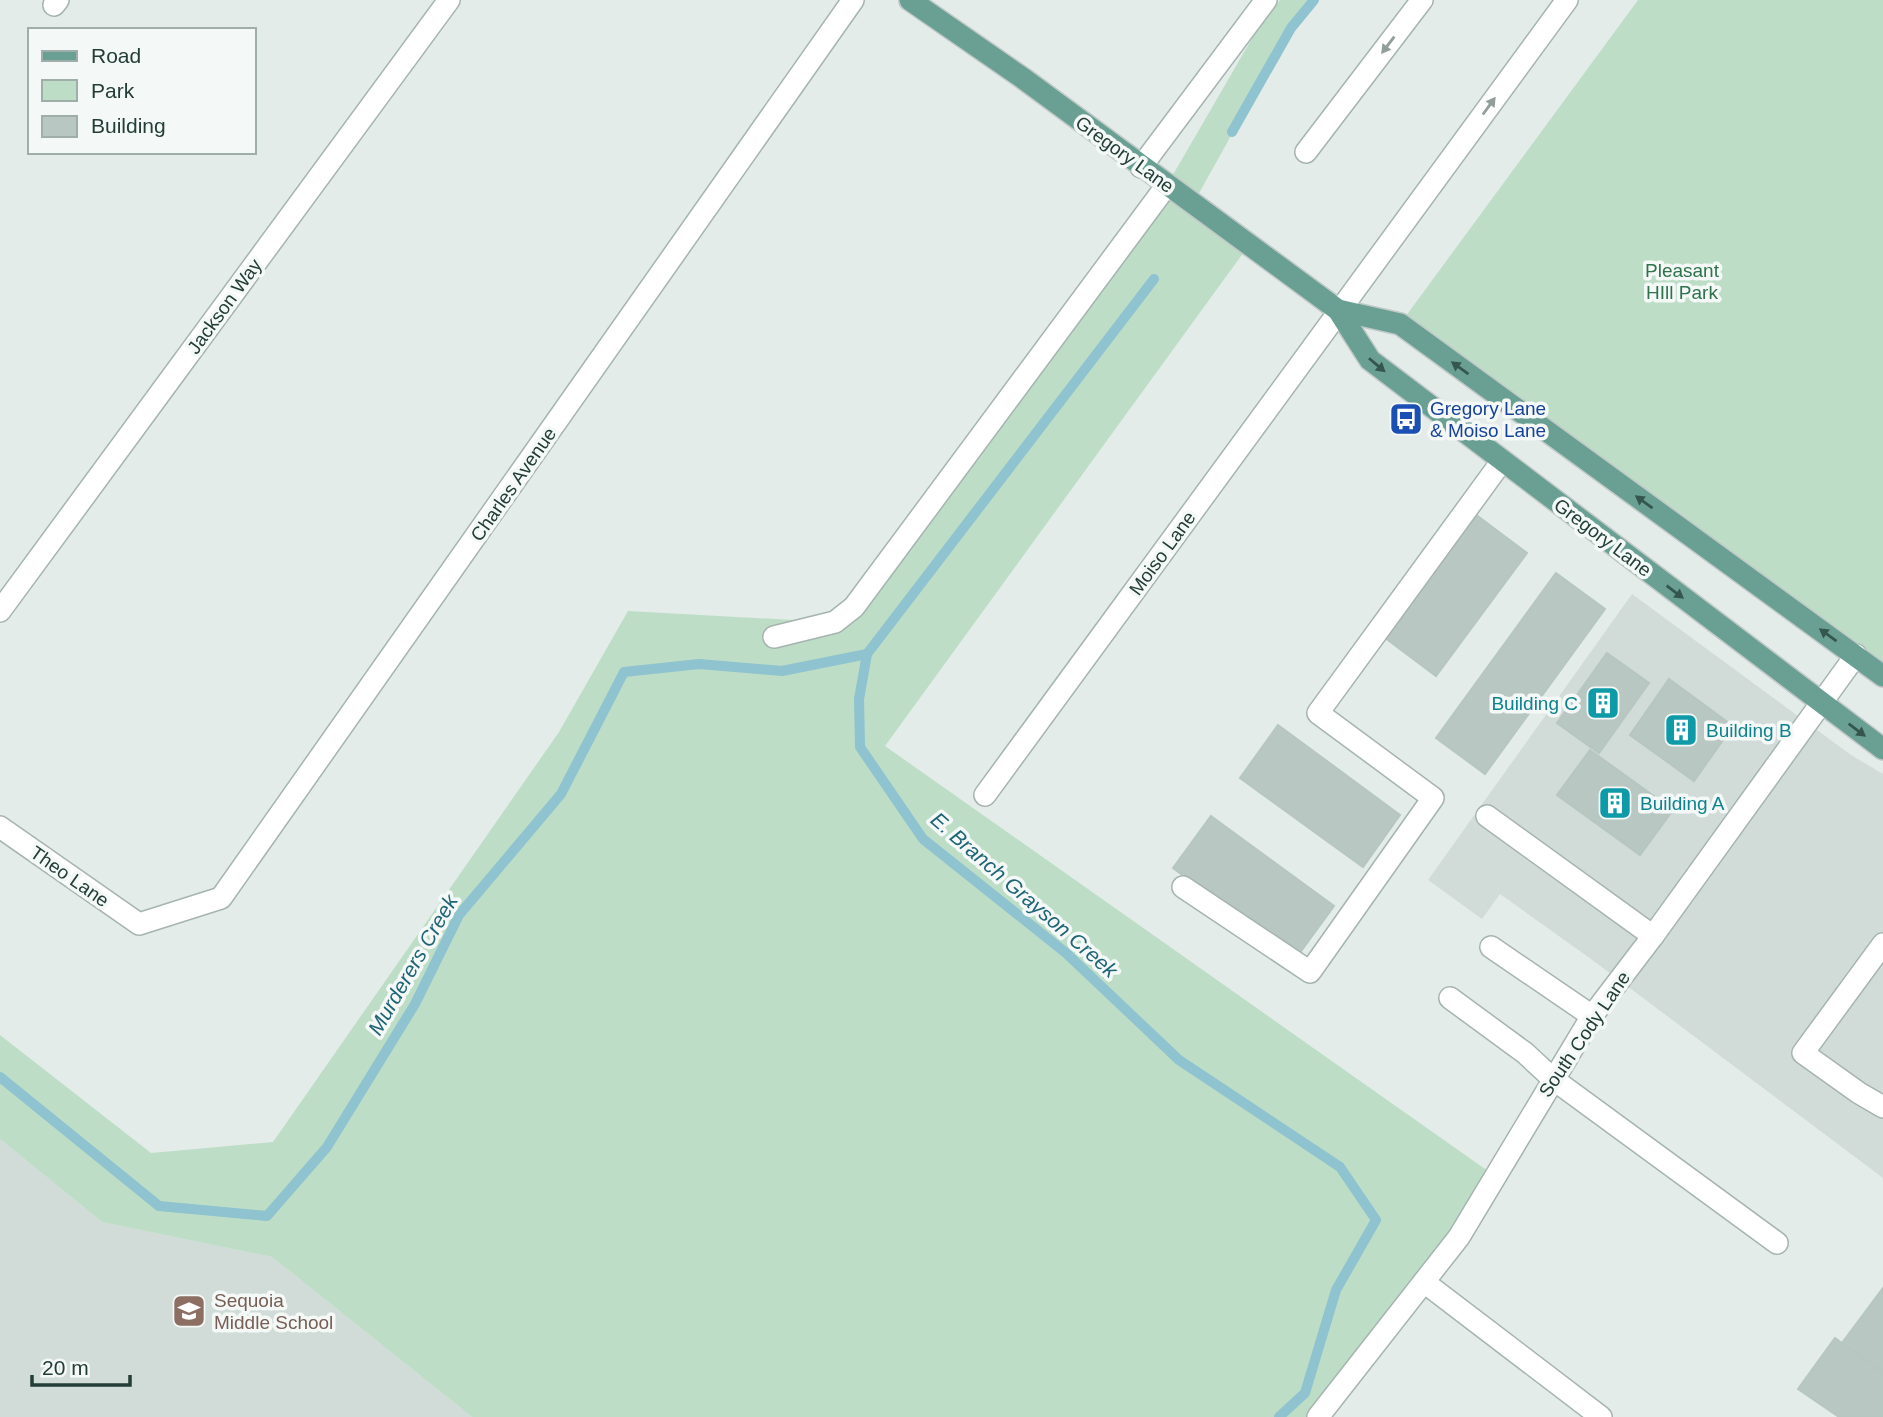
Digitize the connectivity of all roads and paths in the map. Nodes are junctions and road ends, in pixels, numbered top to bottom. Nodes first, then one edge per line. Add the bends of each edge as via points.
1 (449, 0) edge
2 (853, 0) edge
3 (910, 0) edge
4 (1266, 0) edge
5 (1422, 0) edge
6 (1567, 0) edge
7 (1306, 152) dead end
8 (1141, 167) junction
9 (1167, 185) junction
10 (1338, 310) junction
11 (1502, 461) junction
12 (0, 611) edge
13 (774, 637) dead end
14 (1856, 655) junction
15 (1883, 676) edge
16 (1821, 703) junction
17 (1883, 749) edge
18 (985, 795) dead end
19 (1487, 816) dead end
20 (0, 827) edge
21 (1183, 887) dead end
22 (139, 924) joint
23 (1653, 936) junction
24 (1883, 944) edge
25 (1491, 947) dead end
26 (1450, 998) dead end
27 (1592, 1016) junction
28 (1553, 1079) junction
29 (1883, 1107) edge
30 (1777, 1243) dead end
31 (1424, 1282) junction
32 (1318, 1417) edge
33 (1601, 1417) edge

1 - 12 street, Jackson Way
2 - 22 street, Charles Avenue via 221,898
3 - 8 main road, Gregory Lane
4 - 8 street
5 -> 7 street
10 -> 6 street, Moiso Lane
8 - 9 main road, Gregory Lane
9 - 10 main road, Gregory Lane
9 - 13 street via 854,607 835,622
10 -> 11 main road, Gregory Lane via 1370,360
14 -> 10 main road, Gregory Lane via 1400,324
10 - 18 street, Moiso Lane
11 -> 16 main road, Gregory Lane
11 - 21 street via 1318,713 1433,798 1310,972
14 - 15 main road, Gregory Lane
14 - 16 street, South Cody Lane
16 -> 17 main road, Gregory Lane
16 - 23 street, South Cody Lane
19 - 23 street
20 - 22 street, Theo Lane
23 - 27 street, South Cody Lane
24 - 29 street via 1803,1053
25 - 27 street
26 - 28 street
27 - 28 street, South Cody Lane
28 - 30 street
28 - 31 street, South Cody Lane via 1459,1237
31 - 32 street, South Cody Lane
31 - 33 street

